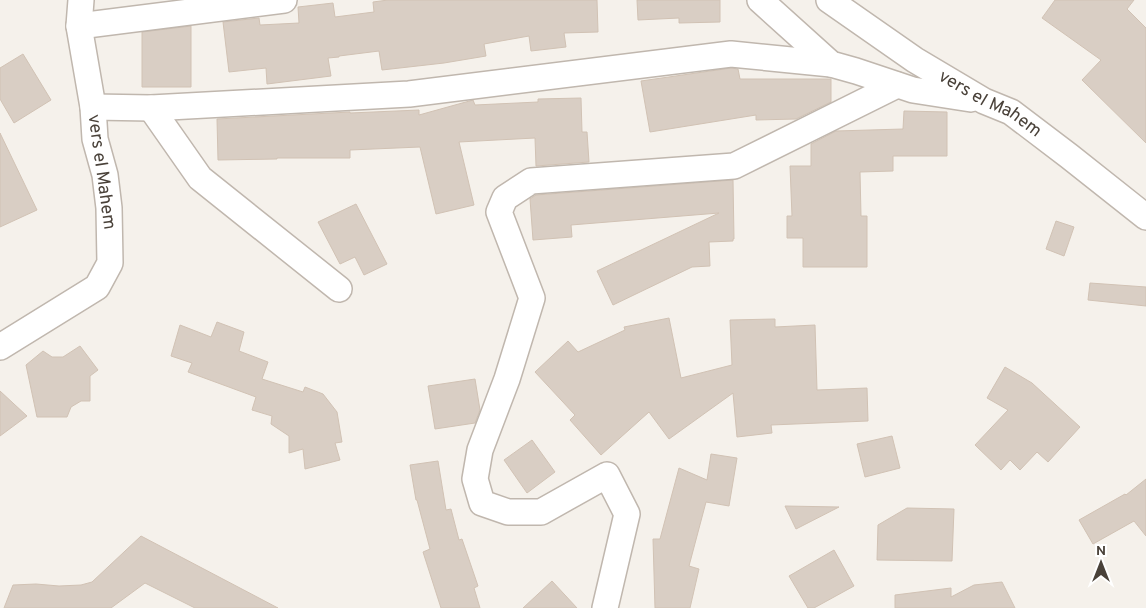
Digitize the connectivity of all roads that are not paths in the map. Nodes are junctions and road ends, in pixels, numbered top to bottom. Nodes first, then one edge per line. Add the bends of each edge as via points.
1 (81, 0) edge
2 (284, 0) edge
3 (760, 0) edge
4 (829, 0) edge
5 (79, 26) junction
6 (831, 64) junction
7 (897, 84) junction
8 (984, 101) junction
9 (92, 107) junction
10 (151, 108) junction
11 (1146, 217) edge
12 (339, 289) dead end
13 (0, 347) edge
14 (605, 608) edge

1 - 5 street, vers el Mahem
2 - 5 street
3 - 6 street
4 - 8 street, vers el Mahem via 914,60
5 - 9 street, vers el Mahem
6 - 7 street
6 - 10 street via 731,54 409,94
7 - 8 street via 912,90
7 - 14 street via 734,166 531,181 505,198 499,212 532,298 480,450 475,479 482,503 508,512 542,512 607,475 627,514
8 - 11 street, vers el Mahem via 1011,112
9 - 10 street
9 - 13 street, vers el Mahem via 109,208 110,263 97,287
10 - 12 street via 200,178

